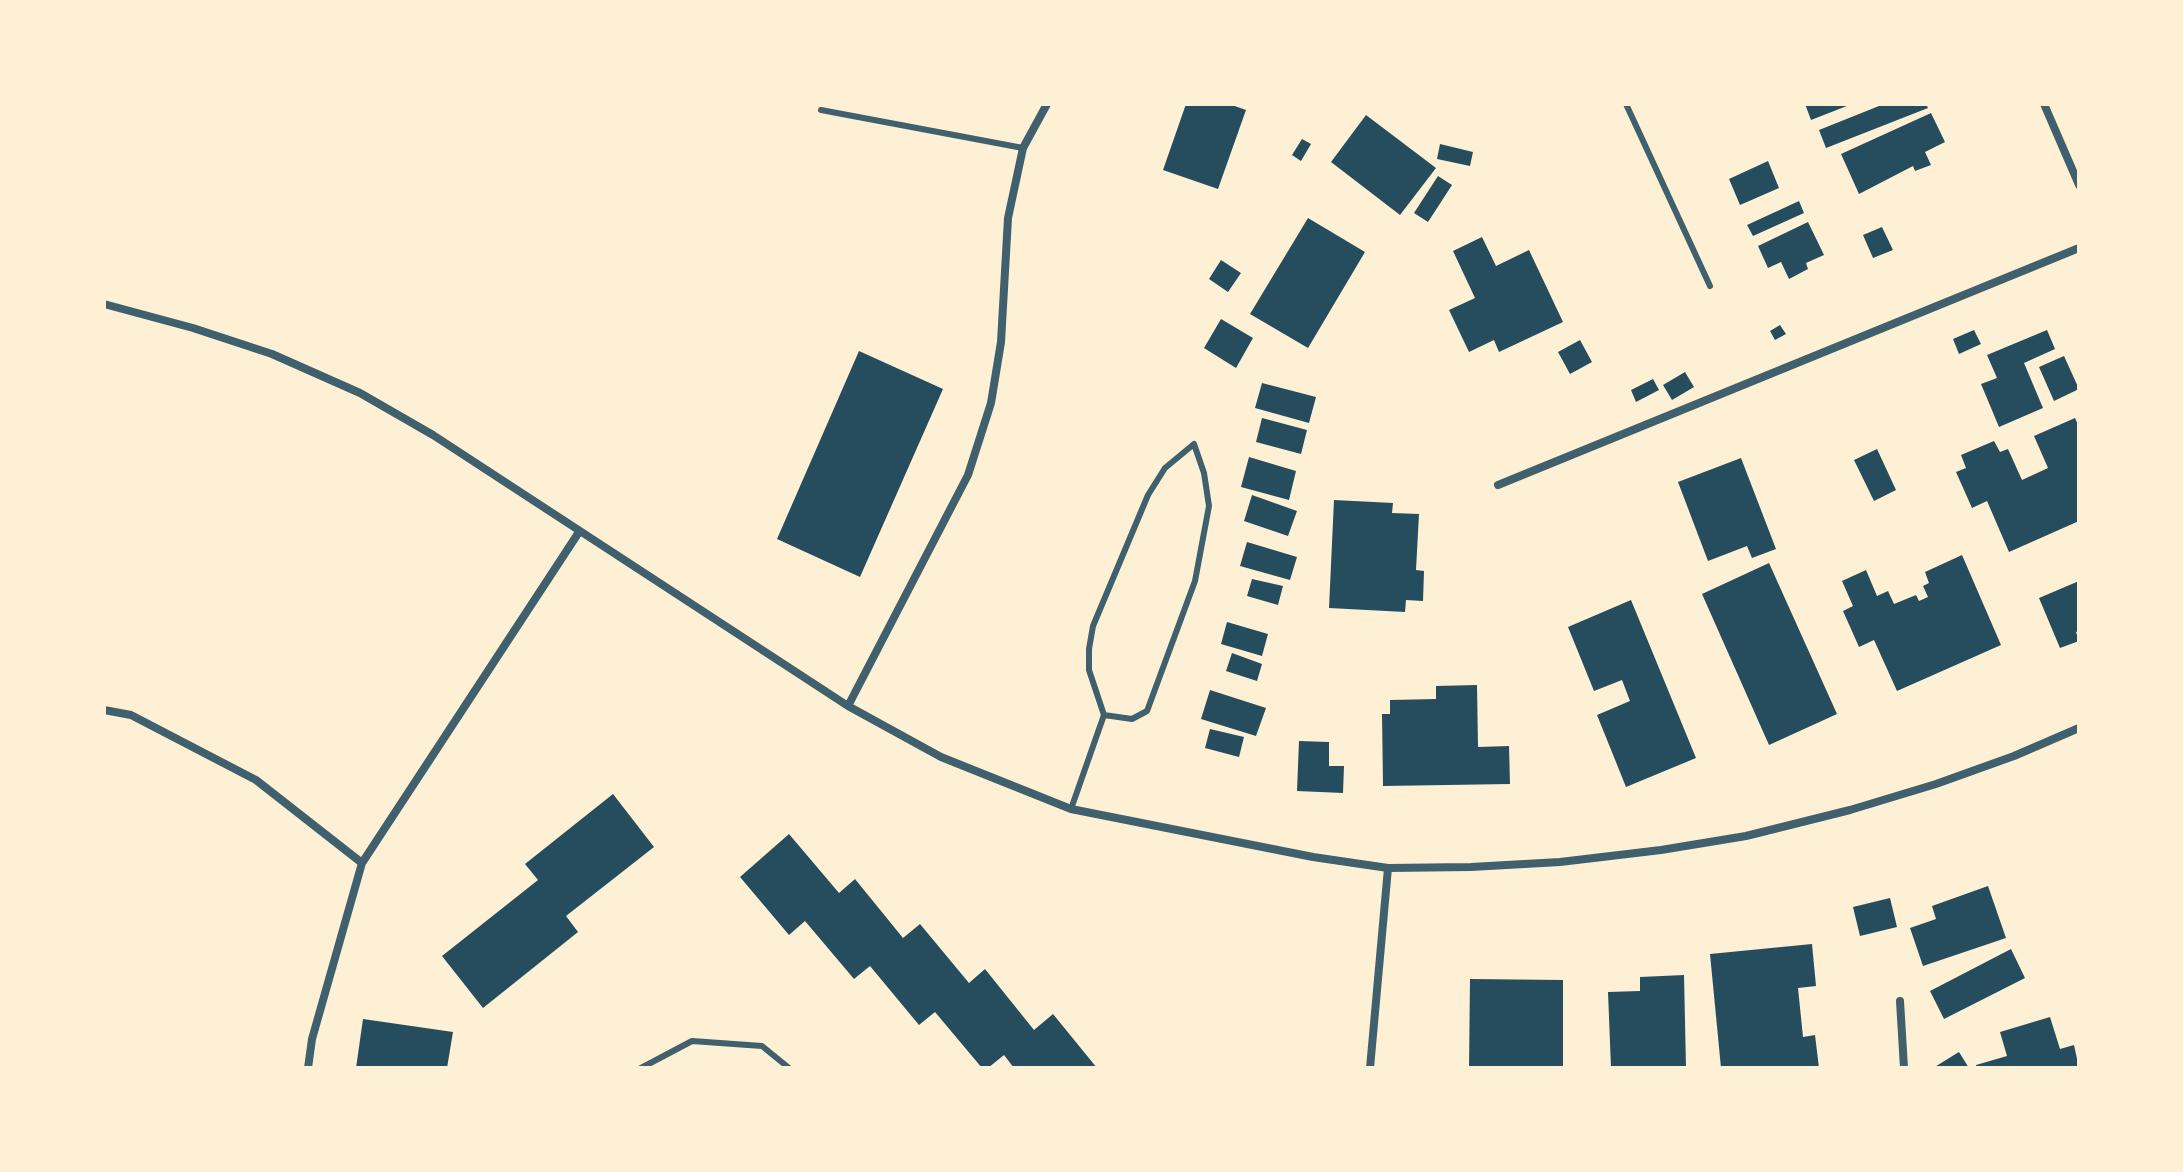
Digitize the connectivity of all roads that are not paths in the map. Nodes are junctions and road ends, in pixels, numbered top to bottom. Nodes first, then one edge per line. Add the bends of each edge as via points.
1 (1047, 104) edge
2 (1626, 104) edge
3 (2044, 104) edge
4 (821, 110) dead end
5 (1023, 148) junction
6 (2079, 185) edge
7 (2079, 248) edge
8 (1710, 286) dead end
9 (104, 304) edge
10 (1498, 485) dead end
11 (579, 532) junction
12 (848, 706) junction
13 (104, 710) edge
14 (1104, 715) junction
15 (2079, 728) edge
16 (1071, 809) junction
17 (362, 863) junction
18 (1388, 868) junction
19 (1900, 1001) dead end
20 (308, 1068) edge
21 (641, 1068) edge
22 (789, 1068) edge
23 (1370, 1068) edge
24 (1904, 1068) edge

1 - 5 street
2 - 8 lane
3 - 6 street
4 - 5 lane
5 - 12 street via 1008,218 1001,342 991,403 968,475
7 - 10 street
9 - 11 street via 272,354 360,393
11 - 12 street
11 - 17 street
12 - 16 street via 941,757
13 - 17 street via 131,715 256,780
14 - 14 lane via 1089,670 1093,626 1148,495 1165,468 1194,444 1209,506 1195,581 1147,711 1132,719
14 - 16 lane
15 - 18 street via 1936,784 1746,836 1560,862
16 - 18 street
17 - 20 street
18 - 23 street
19 - 24 street
21 - 22 lane via 692,1041 762,1046

